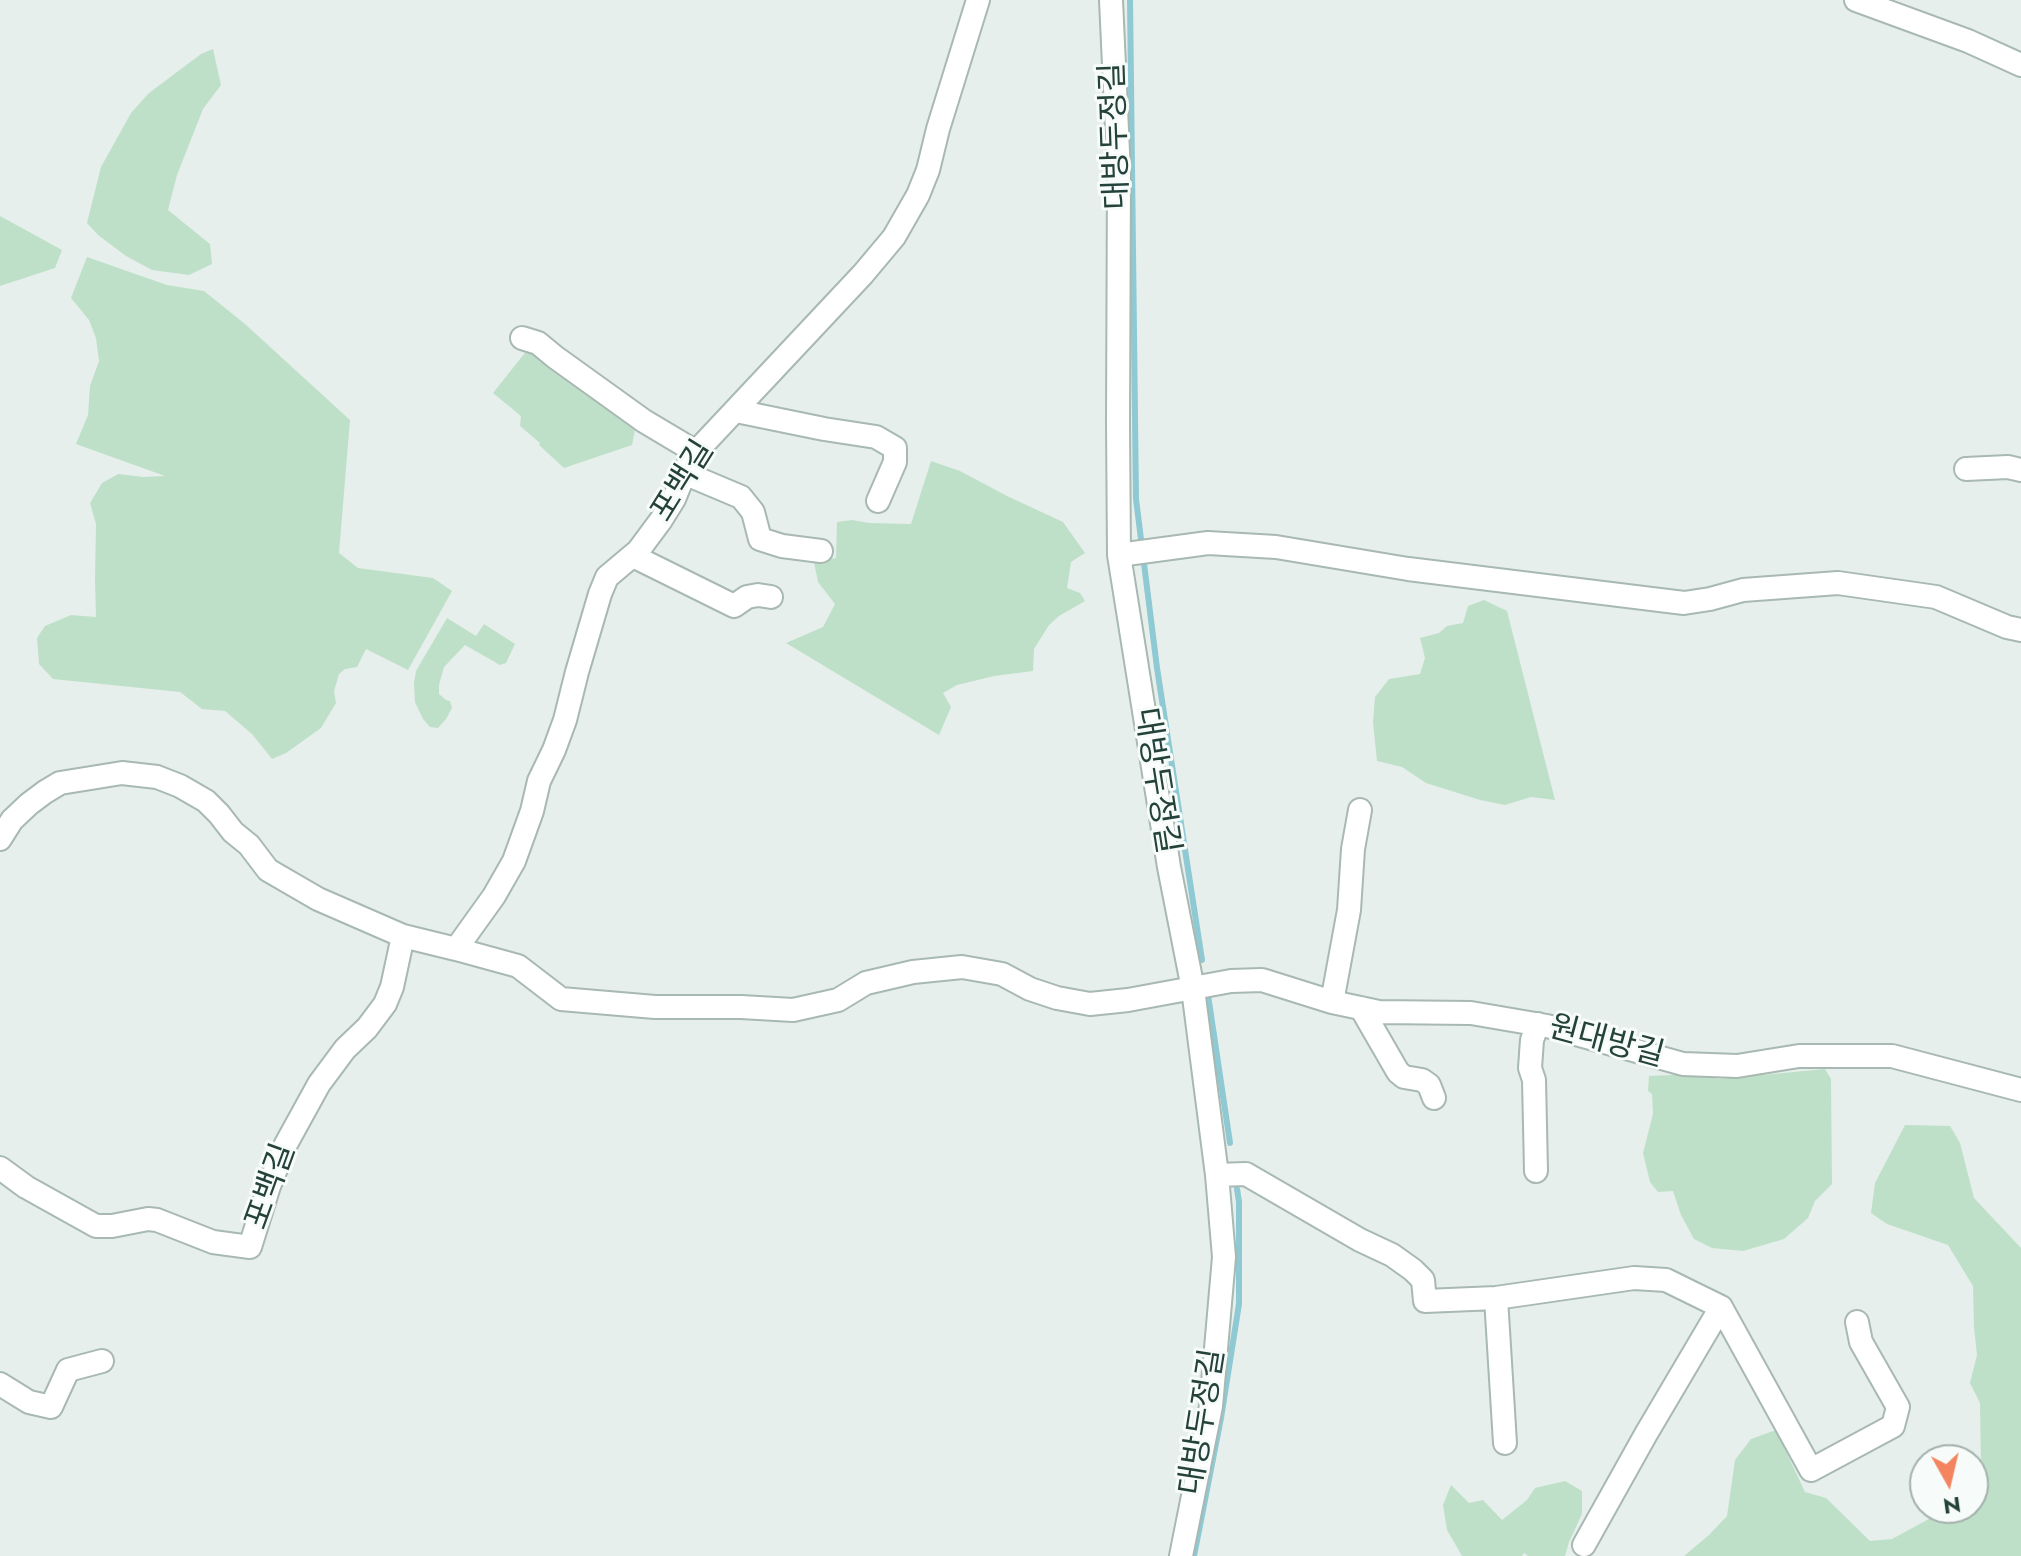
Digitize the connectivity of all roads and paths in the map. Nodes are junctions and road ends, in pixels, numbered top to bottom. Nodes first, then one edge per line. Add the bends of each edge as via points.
1 (978, 0) edge
2 (1111, 0) edge
3 (1856, 0) edge
4 (2021, 65) edge
5 (522, 338) dead end
6 (736, 411) junction
7 (696, 452) junction
8 (1966, 469) dead end
9 (2021, 470) edge
10 (684, 473) junction
11 (878, 501) dead end
12 (821, 551) dead end
13 (1134, 553) junction
14 (633, 556) junction
15 (771, 597) dead end
16 (2021, 630) edge
17 (1360, 810) dead end
18 (0, 839) edge
19 (403, 936) junction
20 (456, 949) junction
21 (1193, 989) junction
22 (1332, 1002) junction
23 (1361, 1008) junction
24 (1538, 1024) junction
25 (2021, 1090) edge
26 (1434, 1098) dead end
27 (0, 1168) edge
28 (1536, 1171) dead end
29 (1217, 1175) junction
30 (1496, 1298) junction
31 (1721, 1307) junction
32 (1857, 1322) dead end
33 (102, 1361) dead end
34 (0, 1384) edge
35 (1505, 1443) dead end
36 (1584, 1545) dead end
37 (1181, 1556) edge

1 - 6 street, 포백길 via 928,170 908,215 863,274
2 - 13 street, 대방두정길 via 1119,174 1118,422
3 - 4 street
5 - 7 street via 538,343 644,421
6 - 7 street, 포백길
6 - 11 street via 876,437 895,448 895,462
7 - 10 street, 포백길
8 - 9 street
10 - 12 street via 741,497 753,512 760,539
10 - 14 street, 포백길 via 674,499
13 - 16 street via 1208,543 1276,547 1684,603 1743,590 1838,583 1936,597
13 - 21 street, 대방두정길 via 1169,867
14 - 15 street via 734,606 747,597
14 - 20 street, 포백길 via 607,577 600,594 565,720 514,861
17 - 22 street
18 - 19 street via 12,820 60,783 122,773 157,777 206,801 268,870 318,899
19 - 20 street
19 - 27 street, 포백길 via 385,1004 307,1104 269,1186 250,1247 213,1242 157,1220 96,1226
20 - 21 street via 518,966 561,999 655,1007 793,1010 838,1000 866,983 962,967 1002,974 1030,989 1090,1004
21 - 22 street, 원대방길 via 1262,980
21 - 29 street, 대방두정길
22 - 23 street, 원대방길
23 - 24 street, 원대방길 via 1471,1013
23 - 26 street via 1398,1072 1429,1085
24 - 25 street, 원대방길 via 1683,1064 1737,1066 1799,1056 1892,1056
24 - 28 street via 1530,1068
29 - 30 street via 1246,1174 1392,1255 1423,1280 1425,1301
29 - 37 street, 대방두정길 via 1224,1257 1211,1406
30 - 31 street via 1634,1278 1666,1280
30 - 35 street
31 - 32 street via 1811,1470 1893,1426 1898,1407 1861,1342
31 - 36 street
33 - 34 street via 68,1370 51,1407 29,1402

